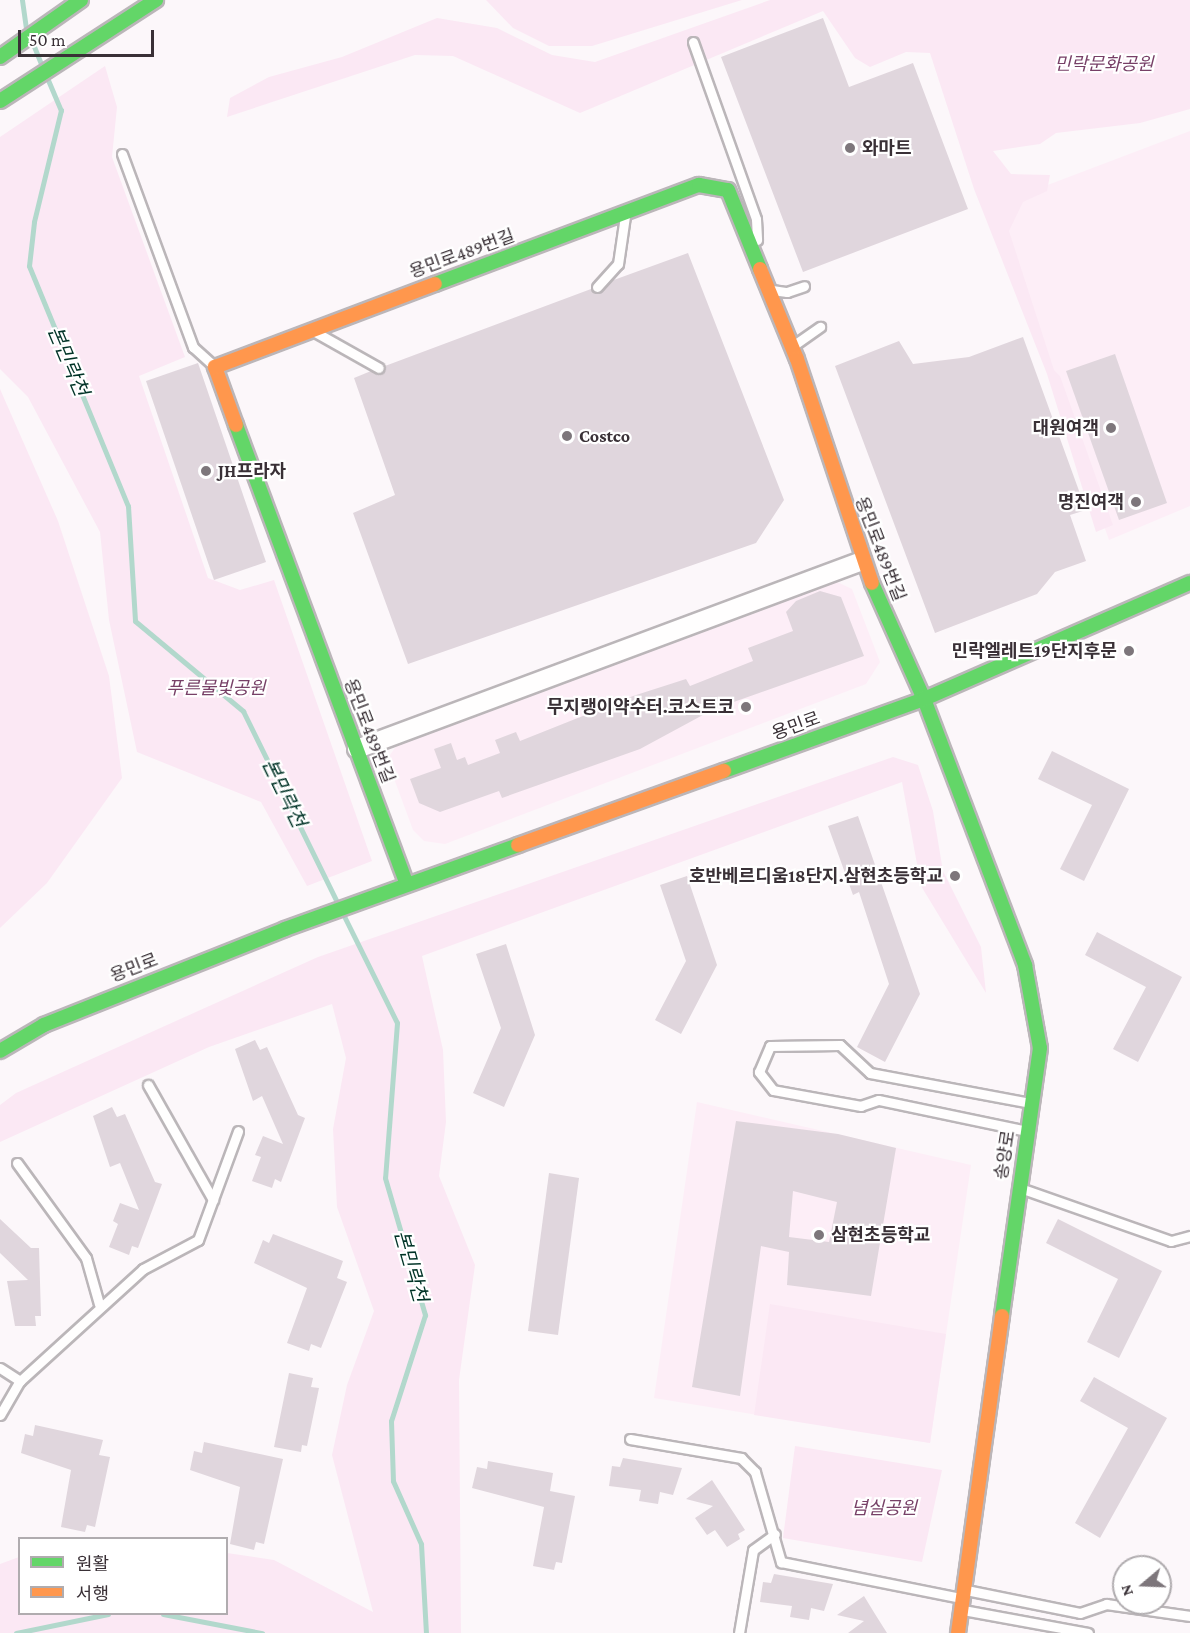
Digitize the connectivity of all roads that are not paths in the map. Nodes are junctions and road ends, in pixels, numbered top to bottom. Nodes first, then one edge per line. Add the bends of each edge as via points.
1 (81, 0) edge
2 (156, 0) edge
3 (693, 42) dead end
4 (0, 57) edge
5 (0, 101) edge
6 (122, 154) dead end
7 (626, 214) junction
8 (759, 260) junction
9 (804, 286) dead end
10 (597, 287) dead end
11 (771, 290) junction
12 (820, 327) dead end
13 (311, 330) junction
14 (792, 346) junction
15 (215, 367) junction
16 (379, 368) dead end
17 (862, 561) junction
18 (1190, 583) edge
19 (924, 699) junction
20 (357, 749) junction
21 (406, 884) junction
22 (0, 1051) edge
23 (148, 1085) dead end
24 (1031, 1103) junction
25 (238, 1131) dead end
26 (1027, 1131) junction
27 (17, 1163) dead end
28 (1018, 1187) junction
29 (213, 1200) junction
30 (1190, 1236) edge
31 (99, 1304) junction
32 (0, 1368) edge
33 (20, 1381) junction
34 (0, 1415) edge
35 (630, 1438) dead end
36 (775, 1534) junction
37 (964, 1599) junction
38 (1190, 1616) edge
39 (739, 1633) edge
40 (958, 1633) edge
41 (1088, 1633) edge

1 - 4 main road
2 - 5 main road
3 - 8 lane via 756,219
6 - 15 lane via 193,346
7 - 8 main road, 용민로489번길 via 699,185 716,185 728,190 737,205
7 - 10 lane via 618,264
7 - 13 main road, 용민로489번길
8 - 11 main road, 용민로489번길
9 - 11 lane via 787,292
11 - 14 main road, 용민로489번길
12 - 14 lane
13 - 15 main road, 용민로489번길
13 - 16 lane
14 - 17 main road, 용민로489번길
15 - 20 main road, 용민로489번길
17 - 19 main road, 용민로489번길
17 - 20 street
18 - 19 main road, 용민로
19 - 21 main road, 용민로
19 - 24 main road, 송양로 via 1025,965 1040,1048
20 - 21 main road, 용민로489번길
21 - 22 main road, 용민로 via 44,1025
23 - 29 lane
24 - 26 main road, 송양로
24 - 26 lane via 870,1072 840,1045 770,1046 759,1072 773,1090 861,1106 878,1100
25 - 29 lane
26 - 28 main road, 송양로
27 - 31 lane via 86,1258
28 - 30 lane via 1171,1241
28 - 37 main road, 송양로
29 - 31 lane via 198,1240 143,1269
31 - 33 lane
32 - 33 lane
33 - 34 lane
35 - 36 lane via 741,1458 755,1472
36 - 37 lane via 781,1562
36 - 39 lane via 753,1550
37 - 38 lane via 1080,1613 1106,1604
37 - 40 main road, 송양로
37 - 41 lane

